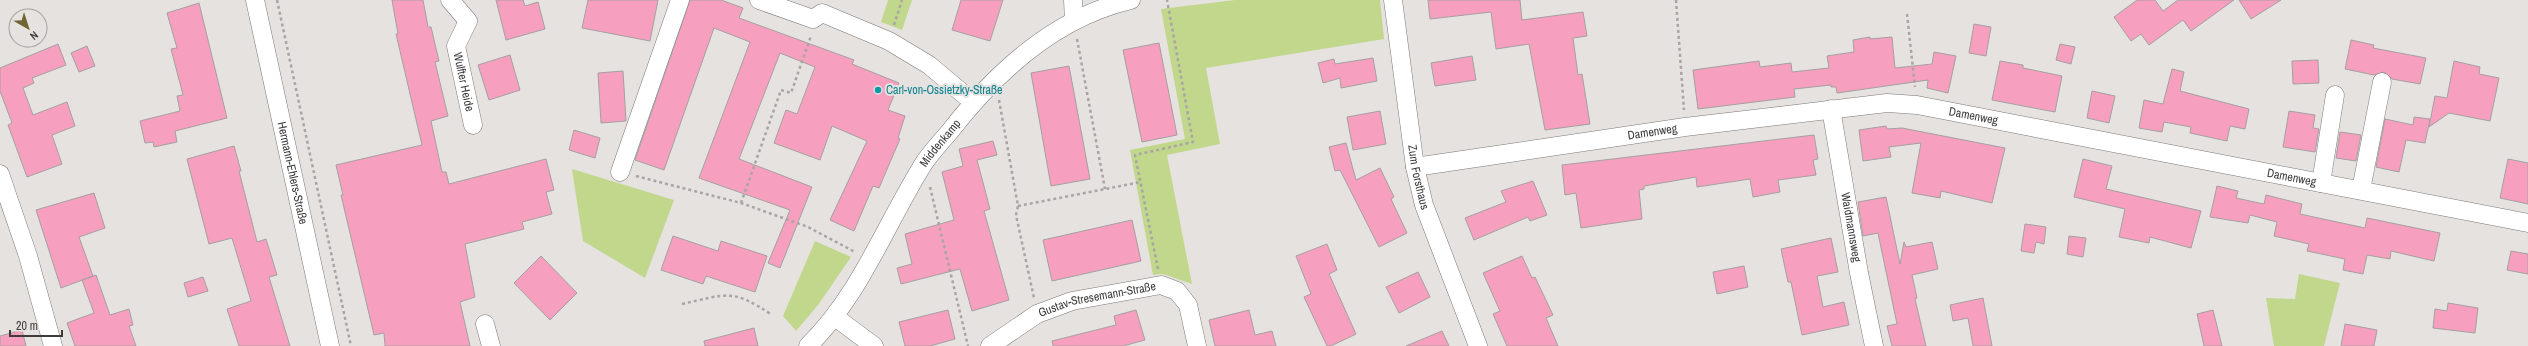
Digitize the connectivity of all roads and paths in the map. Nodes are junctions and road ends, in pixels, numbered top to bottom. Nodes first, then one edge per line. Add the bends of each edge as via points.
1 (255, 0) edge
2 (278, 0) edge
3 (450, 0) edge
4 (680, 0) edge
5 (759, 0) edge
6 (902, 0) edge
7 (1073, 0) edge
8 (1132, 0) edge
9 (1167, 0) edge
10 (1393, 0) edge
11 (1676, 0) edge
12 (820, 11) edge
13 (1907, 14) dead end
14 (1074, 21) junction
15 (889, 41) junction
16 (995, 78) junction
17 (2382, 82) dead end
18 (2335, 95) dead end
19 (973, 102) junction
20 (1917, 105) junction
21 (1831, 109) junction
22 (473, 125) dead end
23 (1685, 127) junction
24 (925, 162) junction
25 (1415, 167) junction
26 (620, 172) joint
27 (0, 174) edge
28 (1141, 182) junction
29 (2321, 183) junction
30 (1105, 189) junction
31 (2361, 190) junction
32 (741, 203) junction
33 (1018, 206) junction
34 (2528, 223) edge
35 (871, 260) junction
36 (1161, 285) junction
37 (682, 304) dead end
38 (1037, 314) junction
39 (772, 315) dead end
40 (835, 317) junction
41 (486, 324) dead end
42 (53, 346) edge
43 (330, 346) edge
44 (351, 346) edge
45 (490, 346) edge
46 (808, 346) edge
47 (874, 346) edge
48 (968, 346) edge
49 (990, 346) edge
50 (1197, 346) edge
51 (1478, 346) edge
52 (1874, 346) edge

1 - 43 street, Hermann-Ehlers-Straße
2 - 44 path
3 - 22 street, Wulfter Heide via 468,21 456,46
4 - 26 street
5 - 12 street
6 - 15 path
7 - 14 street
8 - 14 street, Middenkamp
9 - 28 path via 1193,142 1136,155
10 - 25 street, Zum Forsthaus
11 - 23 path
12 - 15 street
12 - 32 path via 791,93 781,90
13 - 20 path
14 - 16 street, Middenkamp via 1033,47
14 - 30 path
15 - 19 street via 929,65
16 - 19 street, Middenkamp
16 - 33 path
17 - 31 street
18 - 29 street
19 - 24 street, Middenkamp
20 - 21 street, Damenweg via 1887,103
20 - 29 street, Damenweg
21 - 23 street, Damenweg
21 - 52 street, Waidmannsweg
23 - 25 street, Damenweg
24 - 35 street, Middenkamp
24 - 48 path
25 - 51 street, Zum Forsthaus via 1427,212
26 - 32 path
27 - 42 street via 28,256
28 - 30 path
28 - 36 path
29 - 31 street, Damenweg
30 - 33 path
31 - 34 street, Damenweg
32 - 35 path via 808,227
33 - 38 path via 1016,214
35 - 40 street, Middenkamp
36 - 38 street, Gustav-Stresemann-Straße via 1072,301
36 - 50 street, Gustav-Stresemann-Straße via 1177,291 1188,305
37 - 39 path via 729,294 750,300
38 - 49 street, Gustav-Stresemann-Straße
40 - 46 street, Middenkamp
40 - 47 street
41 - 45 street

